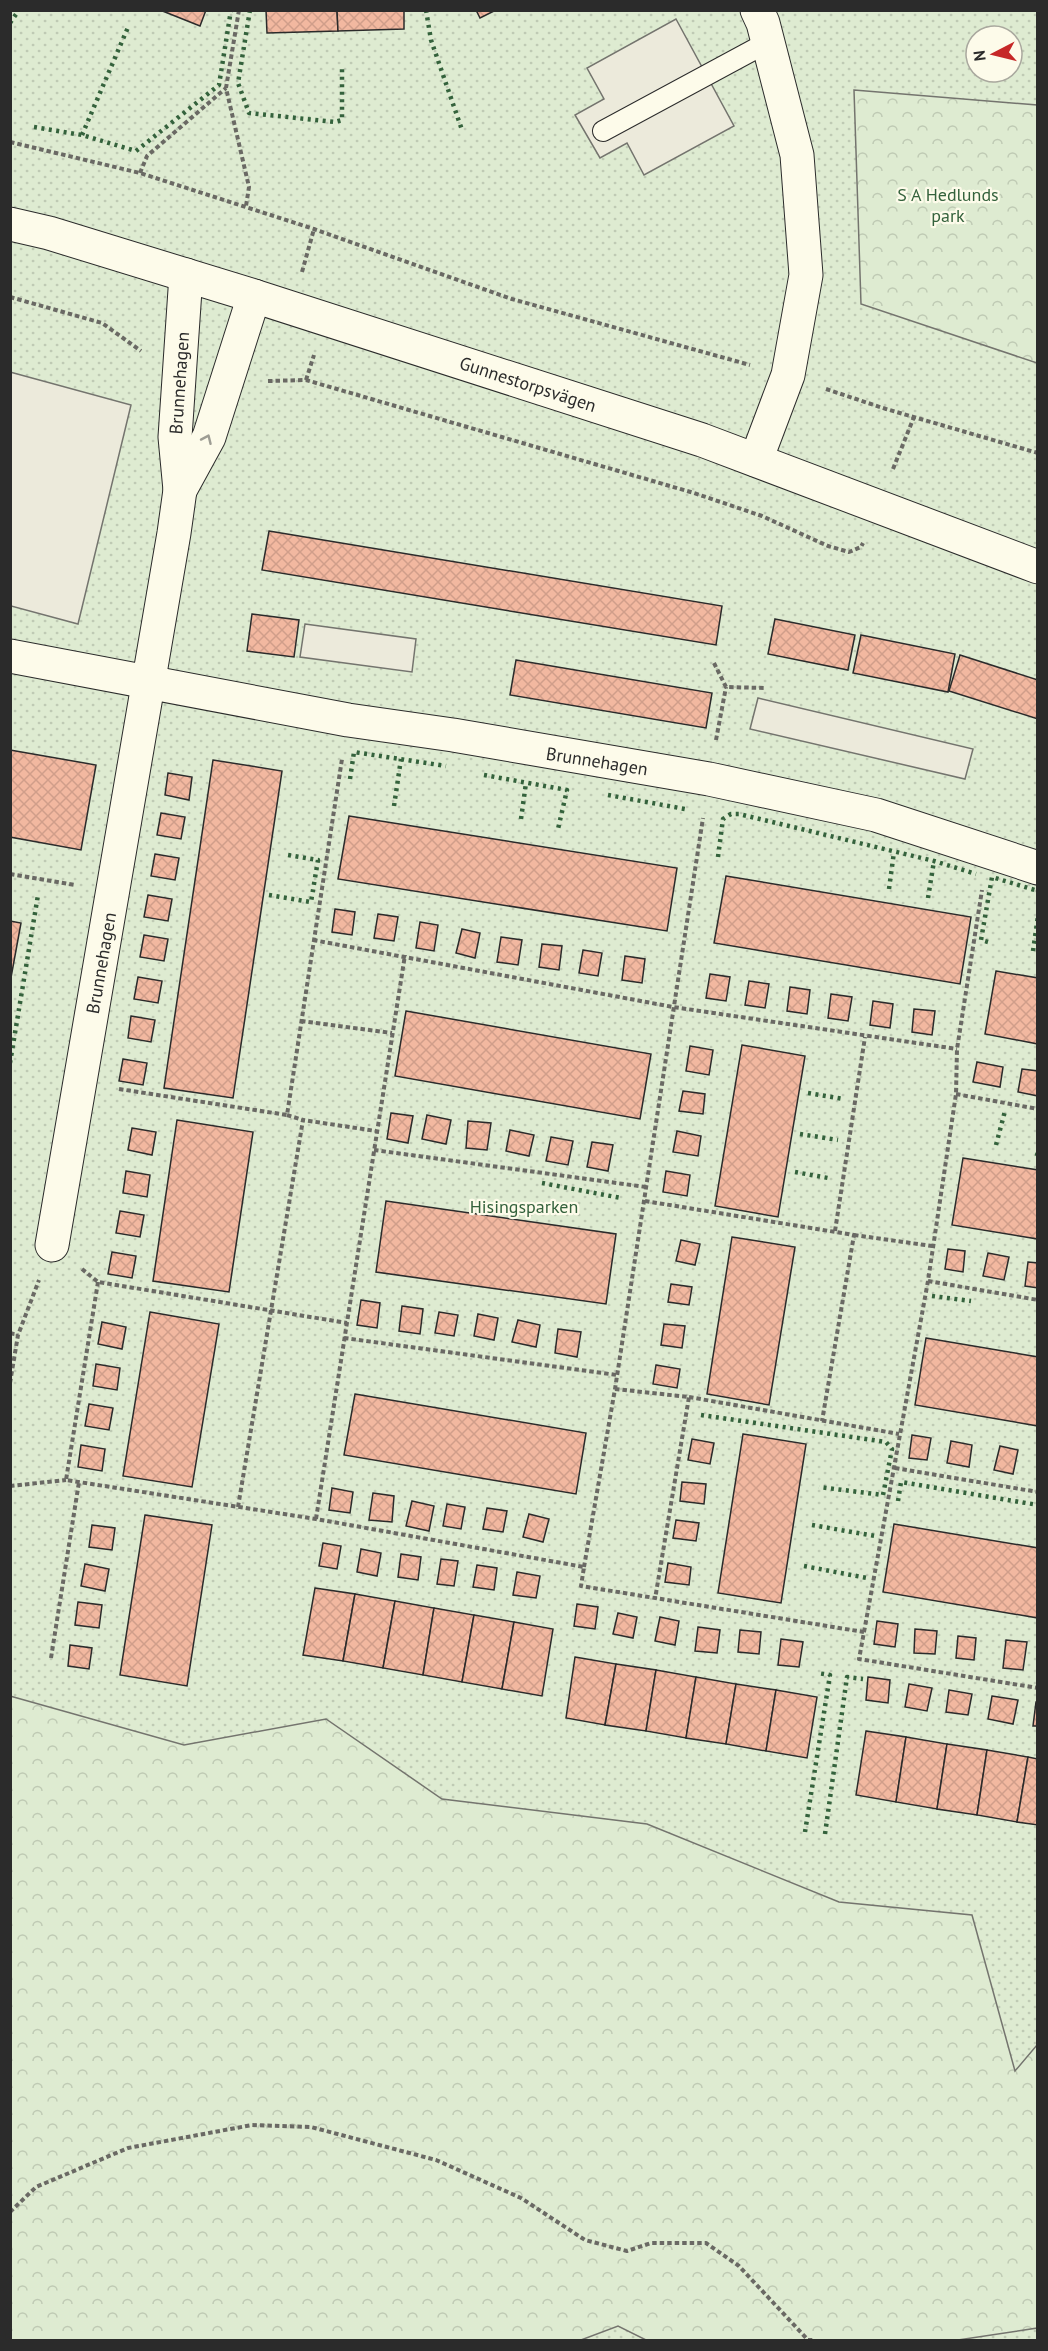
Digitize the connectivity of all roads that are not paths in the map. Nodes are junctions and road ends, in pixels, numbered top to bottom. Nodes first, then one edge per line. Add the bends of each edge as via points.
1 (757, 10) edge
2 (768, 42) junction
3 (603, 131) dead end
4 (10, 224) edge
5 (186, 275) junction
6 (254, 296) junction
7 (756, 460) junction
8 (180, 490) junction
9 (1038, 567) edge
10 (10, 656) edge
11 (150, 681) junction
12 (1038, 868) edge
13 (52, 1245) road end

1 - 2 street
2 - 3 lane
2 - 7 street via 797,155 806,275 788,375
4 - 5 street, Gunnestorpsvägen
5 - 6 street, Gunnestorpsvägen
5 - 8 street, Brunnehagen via 175,437
6 - 7 street, Gunnestorpsvägen
8 -> 6 street, Brunnehagen via 209,437
7 - 9 street, Gunnestorpsvägen
8 - 11 street, Brunnehagen
10 - 11 street, Brunnehagen
11 - 12 street, Brunnehagen via 348,720 709,779 876,815
11 - 13 street, Brunnehagen

